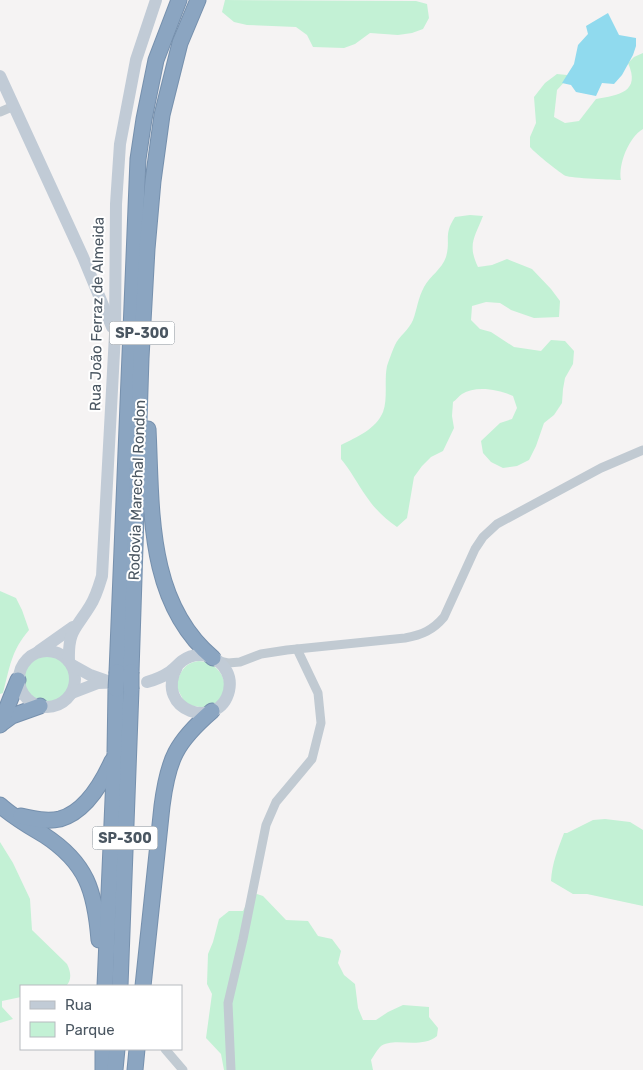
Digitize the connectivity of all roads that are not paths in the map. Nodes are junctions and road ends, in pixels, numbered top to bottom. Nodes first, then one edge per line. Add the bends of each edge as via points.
1 (156, 0) edge
2 (179, 0) edge
3 (198, 0) edge
4 (0, 76) edge
5 (14, 106) junction
6 (0, 112) edge
7 (115, 334) junction
8 (141, 358) junction
9 (643, 450) edge
10 (75, 626) junction
11 (297, 649) junction
12 (38, 652) junction
13 (216, 659) junction
14 (240, 662) junction
15 (70, 663) junction
16 (177, 667) junction
17 (229, 676) junction
18 (18, 680) junction
19 (120, 681) junction
20 (147, 682) junction
21 (72, 693) junction
22 (175, 698) junction
23 (40, 706) junction
24 (212, 711) junction
25 (0, 725) edge
26 (115, 753) junction
27 (4, 809) edge
28 (104, 985) edge
29 (104, 985) edge
30 (120, 985) edge
31 (143, 985) edge
32 (103, 1050) edge
33 (117, 1050) edge
34 (137, 1050) edge
35 (166, 1050) edge
36 (103, 1070) edge
37 (115, 1070) edge
38 (135, 1070) edge
39 (183, 1070) edge
40 (231, 1070) edge

1 - 7 main road, Rua João Ferraz de Almeida via 136,60 120,144
2 - 19 highway, Rodovia Marechal Rondon / SP-300 via 156,60 138,159
3 - 8 highway, Rodovia Marechal Rondon / SP-300 via 180,43 162,114 146,249
4 - 5 main road
5 - 6 street
5 - 7 main road
7 - 10 main road, Rua João Ferraz de Almeida via 102,576 90,606
8 - 13 highway via 146,390 156,554 164,584 181,621
8 - 19 highway, Rodovia Marechal Rondon / SP-300
9 - 11 street via 601,468 497,524 475,550 444,617 436,627 406,638
10 - 12 main road, Rua João Ferraz de Almeida
10 - 15 main road, Rua João Ferraz de Almeida via 69,642
11 - 14 street via 261,654
11 - 40 street via 318,693 321,723 312,759 276,802 266,825 228,1003
12 - 15 main road via 55,651
12 - 18 main road via 23,662
13 - 14 street
13 - 16 main road via 205,655 189,657
13 - 17 main road
14 - 17 street
15 - 19 main road via 90,675
15 - 21 main road via 76,679
16 - 20 main road via 163,677
16 - 22 main road via 171,682
17 - 24 main road via 227,697
18 - 23 main road via 24,697
18 - 25 highway
19 - 20 main road
19 - 21 main road via 90,685
19 - 26 highway, Rodovia Marechal Rondon / SP-300
19 - 30 highway, Rodovia Marechal Rondon / SP-300
20 - 22 main road
21 - 23 main road via 61,704
22 - 24 main road via 180,705 195,713
23 - 25 highway
24 - 31 highway via 177,746 166,778
26 - 27 highway via 98,787 70,814 60,819 38,820
26 - 28 highway, Rodovia Marechal Rondon / SP-300
27 - 29 highway via 58,844 72,856 85,876 97,918
32 - 36 highway
33 - 37 highway
34 - 38 highway
35 - 39 street

